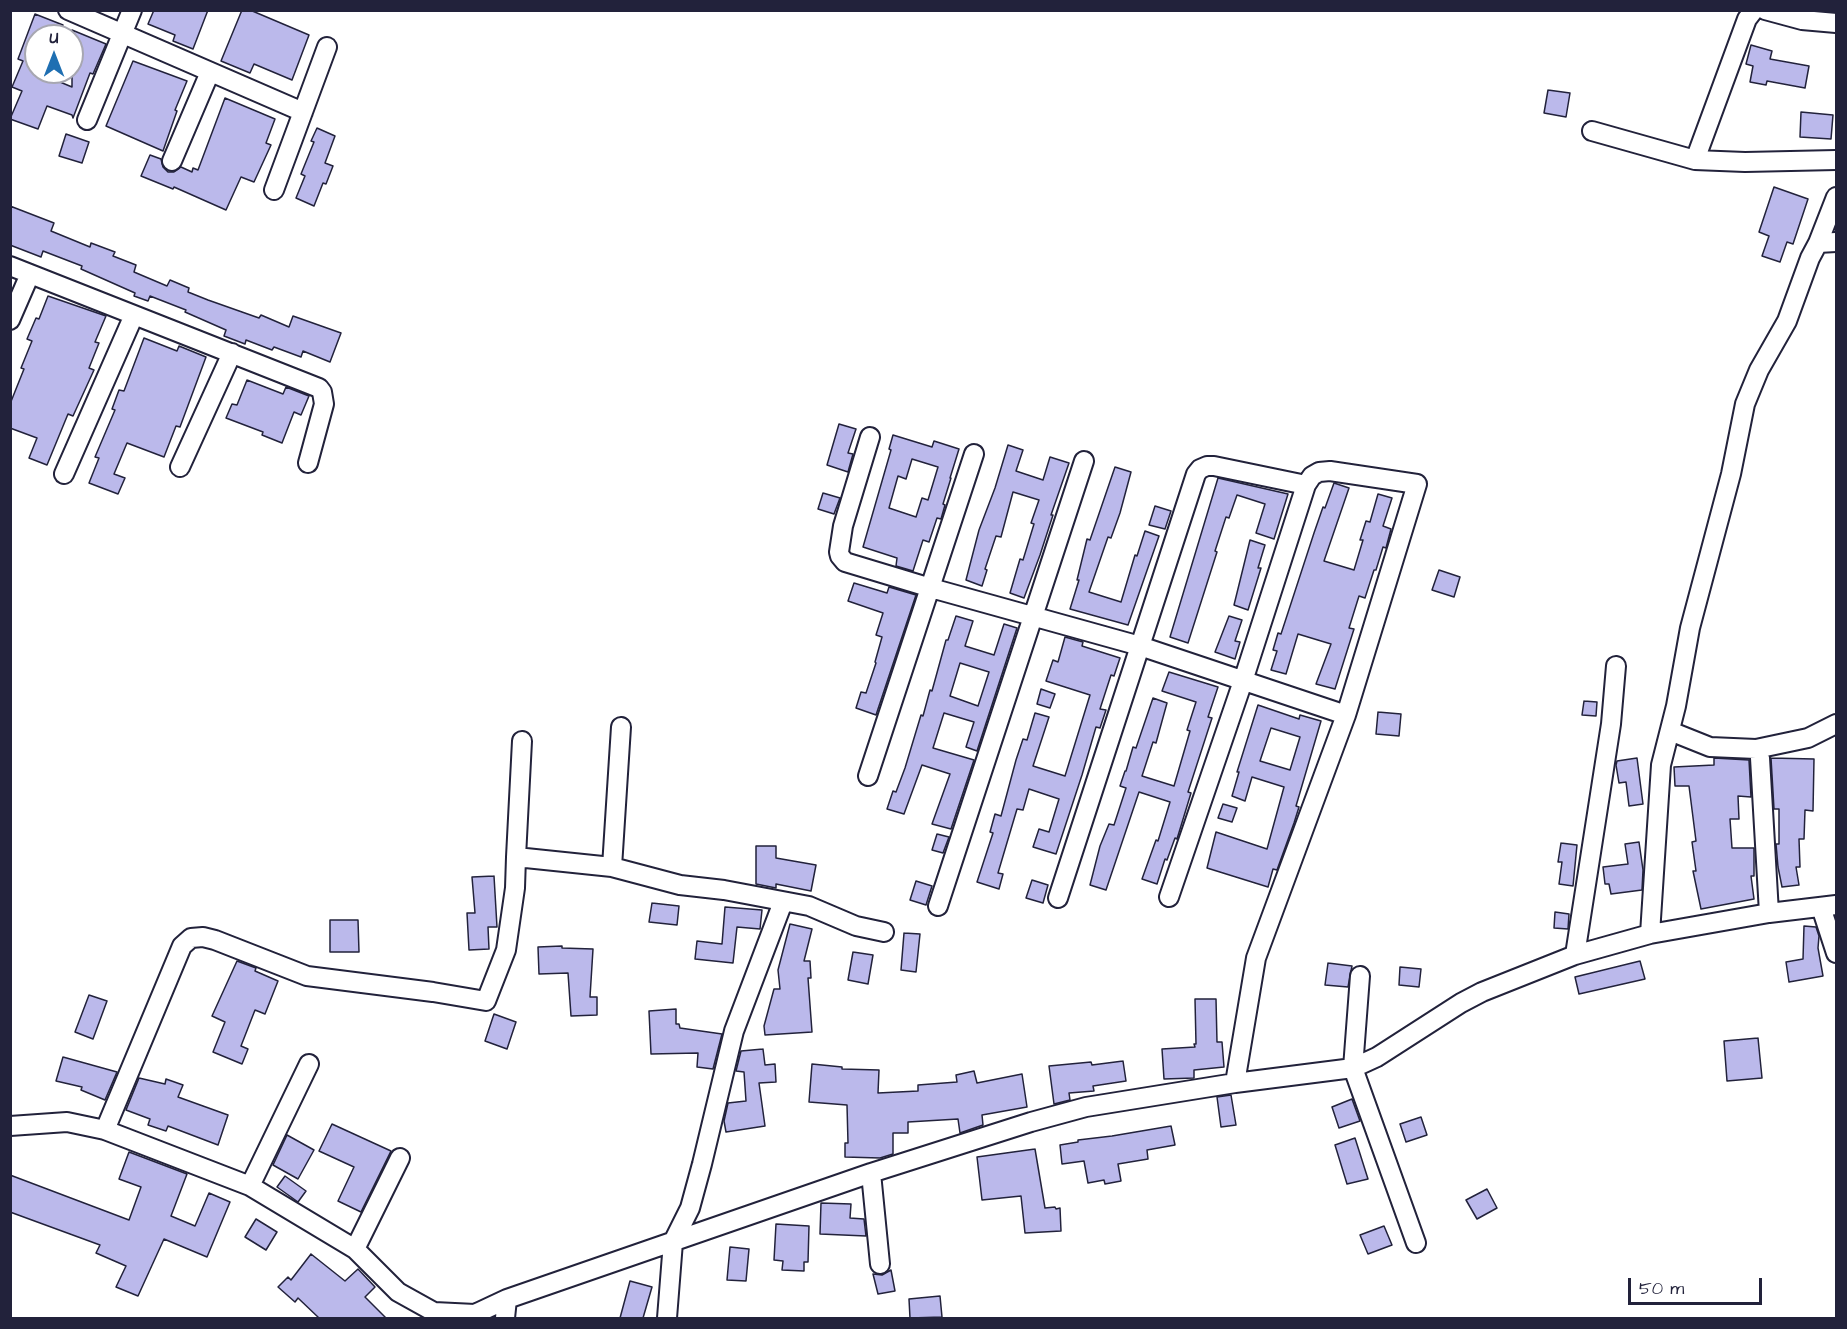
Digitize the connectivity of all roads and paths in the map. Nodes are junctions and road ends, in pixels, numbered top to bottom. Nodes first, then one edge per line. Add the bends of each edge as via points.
1 (68, 10) edge
2 (132, 10) edge
3 (1754, 10) edge
4 (1766, 10) edge
5 (1836, 23) edge
6 (122, 34) junction
7 (327, 47) dead end
8 (210, 72) junction
9 (303, 112) junction
10 (87, 120) dead end
11 (1592, 131) dead end
12 (1695, 160) junction
13 (1836, 160) edge
14 (172, 161) dead end
15 (274, 190) dead end
16 (1836, 197) edge
17 (1827, 243) edge
18 (10, 266) edge
19 (30, 274) junction
20 (135, 315) junction
21 (10, 320) edge
22 (232, 353) junction
23 (870, 437) dead end
24 (974, 454) dead end
25 (1084, 461) dead end
26 (308, 463) dead end
27 (180, 467) dead end
28 (64, 474) dead end
29 (1306, 485) junction
30 (931, 588) junction
31 (1033, 616) junction
32 (1140, 646) junction
33 (1616, 666) dead end
34 (1243, 681) junction
35 (1346, 715) junction
36 (1836, 724) edge
37 (621, 727) dead end
38 (1670, 731) junction
39 (522, 741) dead end
40 (1760, 758) dead end
41 (868, 776) dead end
42 (516, 857) junction
43 (612, 867) junction
44 (1169, 897) dead end
45 (1058, 898) dead end
46 (783, 902) junction
47 (938, 906) dead end
48 (1829, 906) edge
49 (1769, 913) junction
50 (884, 932) dead end
51 (1650, 934) junction
52 (1836, 953) edge
53 (1575, 955) junction
54 (1360, 976) dead end
55 (309, 1064) dead end
56 (1353, 1068) junction
57 (1235, 1083) junction
58 (10, 1126) edge
59 (105, 1130) junction
60 (400, 1158) dead end
61 (872, 1173) junction
62 (250, 1186) junction
63 (673, 1242) junction
64 (1416, 1243) dead end
65 (355, 1250) junction
66 (880, 1264) dead end
67 (507, 1299) junction
68 (445, 1315) edge
69 (505, 1318) edge
70 (667, 1318) edge

1 - 6 street
2 - 6 street
3 - 12 street via 1747,19
4 - 5 street via 1802,20
6 - 8 street
6 - 10 street
7 - 9 street
8 - 9 street
8 - 14 street
9 - 15 street
11 - 12 street
12 - 13 street
16 - 17 street
17 - 38 street via 1810,258 1787,321 1745,404 1731,474 1690,628
18 - 19 street
19 - 20 street
19 - 21 street
20 - 22 street
20 - 28 street
22 - 26 street via 322,392 324,404
22 - 27 street
23 - 30 street via 843,526 840,556 844,562
24 - 30 street
25 - 31 street
29 - 32 street via 1214,466 1200,469
29 - 34 street
29 - 35 street via 1312,476 1330,471 1417,484
30 - 31 street
30 - 41 street
31 - 32 street
31 - 47 street
32 - 34 street
32 - 45 street
33 - 53 street via 1611,724
34 - 35 street
34 - 44 street
35 - 57 street via 1256,958
36 - 38 street via 1808,738 1756,749 1710,747
37 - 43 street
38 - 51 street via 1661,765
39 - 42 street
40 - 49 street
42 - 43 street
42 - 59 street via 506,950 486,1001 307,976 215,940 191,938 182,946
43 - 46 street via 680,885
46 - 50 street via 809,906 856,926
46 - 63 street via 734,1031 690,1208
48 - 49 street
48 - 52 street
49 - 51 street
51 - 53 street
53 - 56 street via 1482,992
54 - 56 street
55 - 62 street
56 - 57 street
56 - 64 street
57 - 61 street via 1086,1107
58 - 59 street via 67,1122
59 - 62 street
60 - 65 street
61 - 63 street
61 - 66 street
62 - 65 street
63 - 67 street
63 - 70 street
65 - 68 street via 399,1292
67 - 68 street via 475,1314
67 - 69 street

